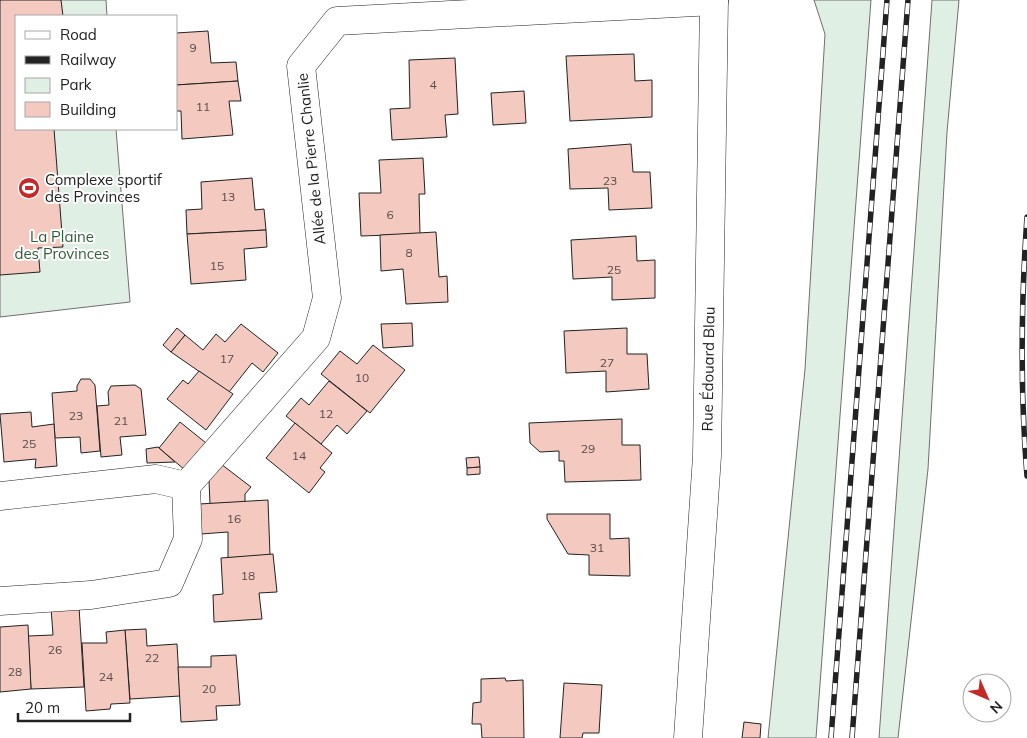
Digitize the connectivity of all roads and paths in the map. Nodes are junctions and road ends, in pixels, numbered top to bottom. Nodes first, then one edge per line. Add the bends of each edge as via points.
1 (714, 1) edge
2 (186, 486) junction
3 (0, 496) edge
4 (0, 601) edge
5 (688, 738) edge

1 - 2 street, Allée de la Pierre Chanlie via 337,21 300,66 327,298 316,338
1 - 5 street, Rue Édouard Blau via 707,456
2 - 3 street via 156,479
2 - 4 street via 188,539 169,583 90,595

